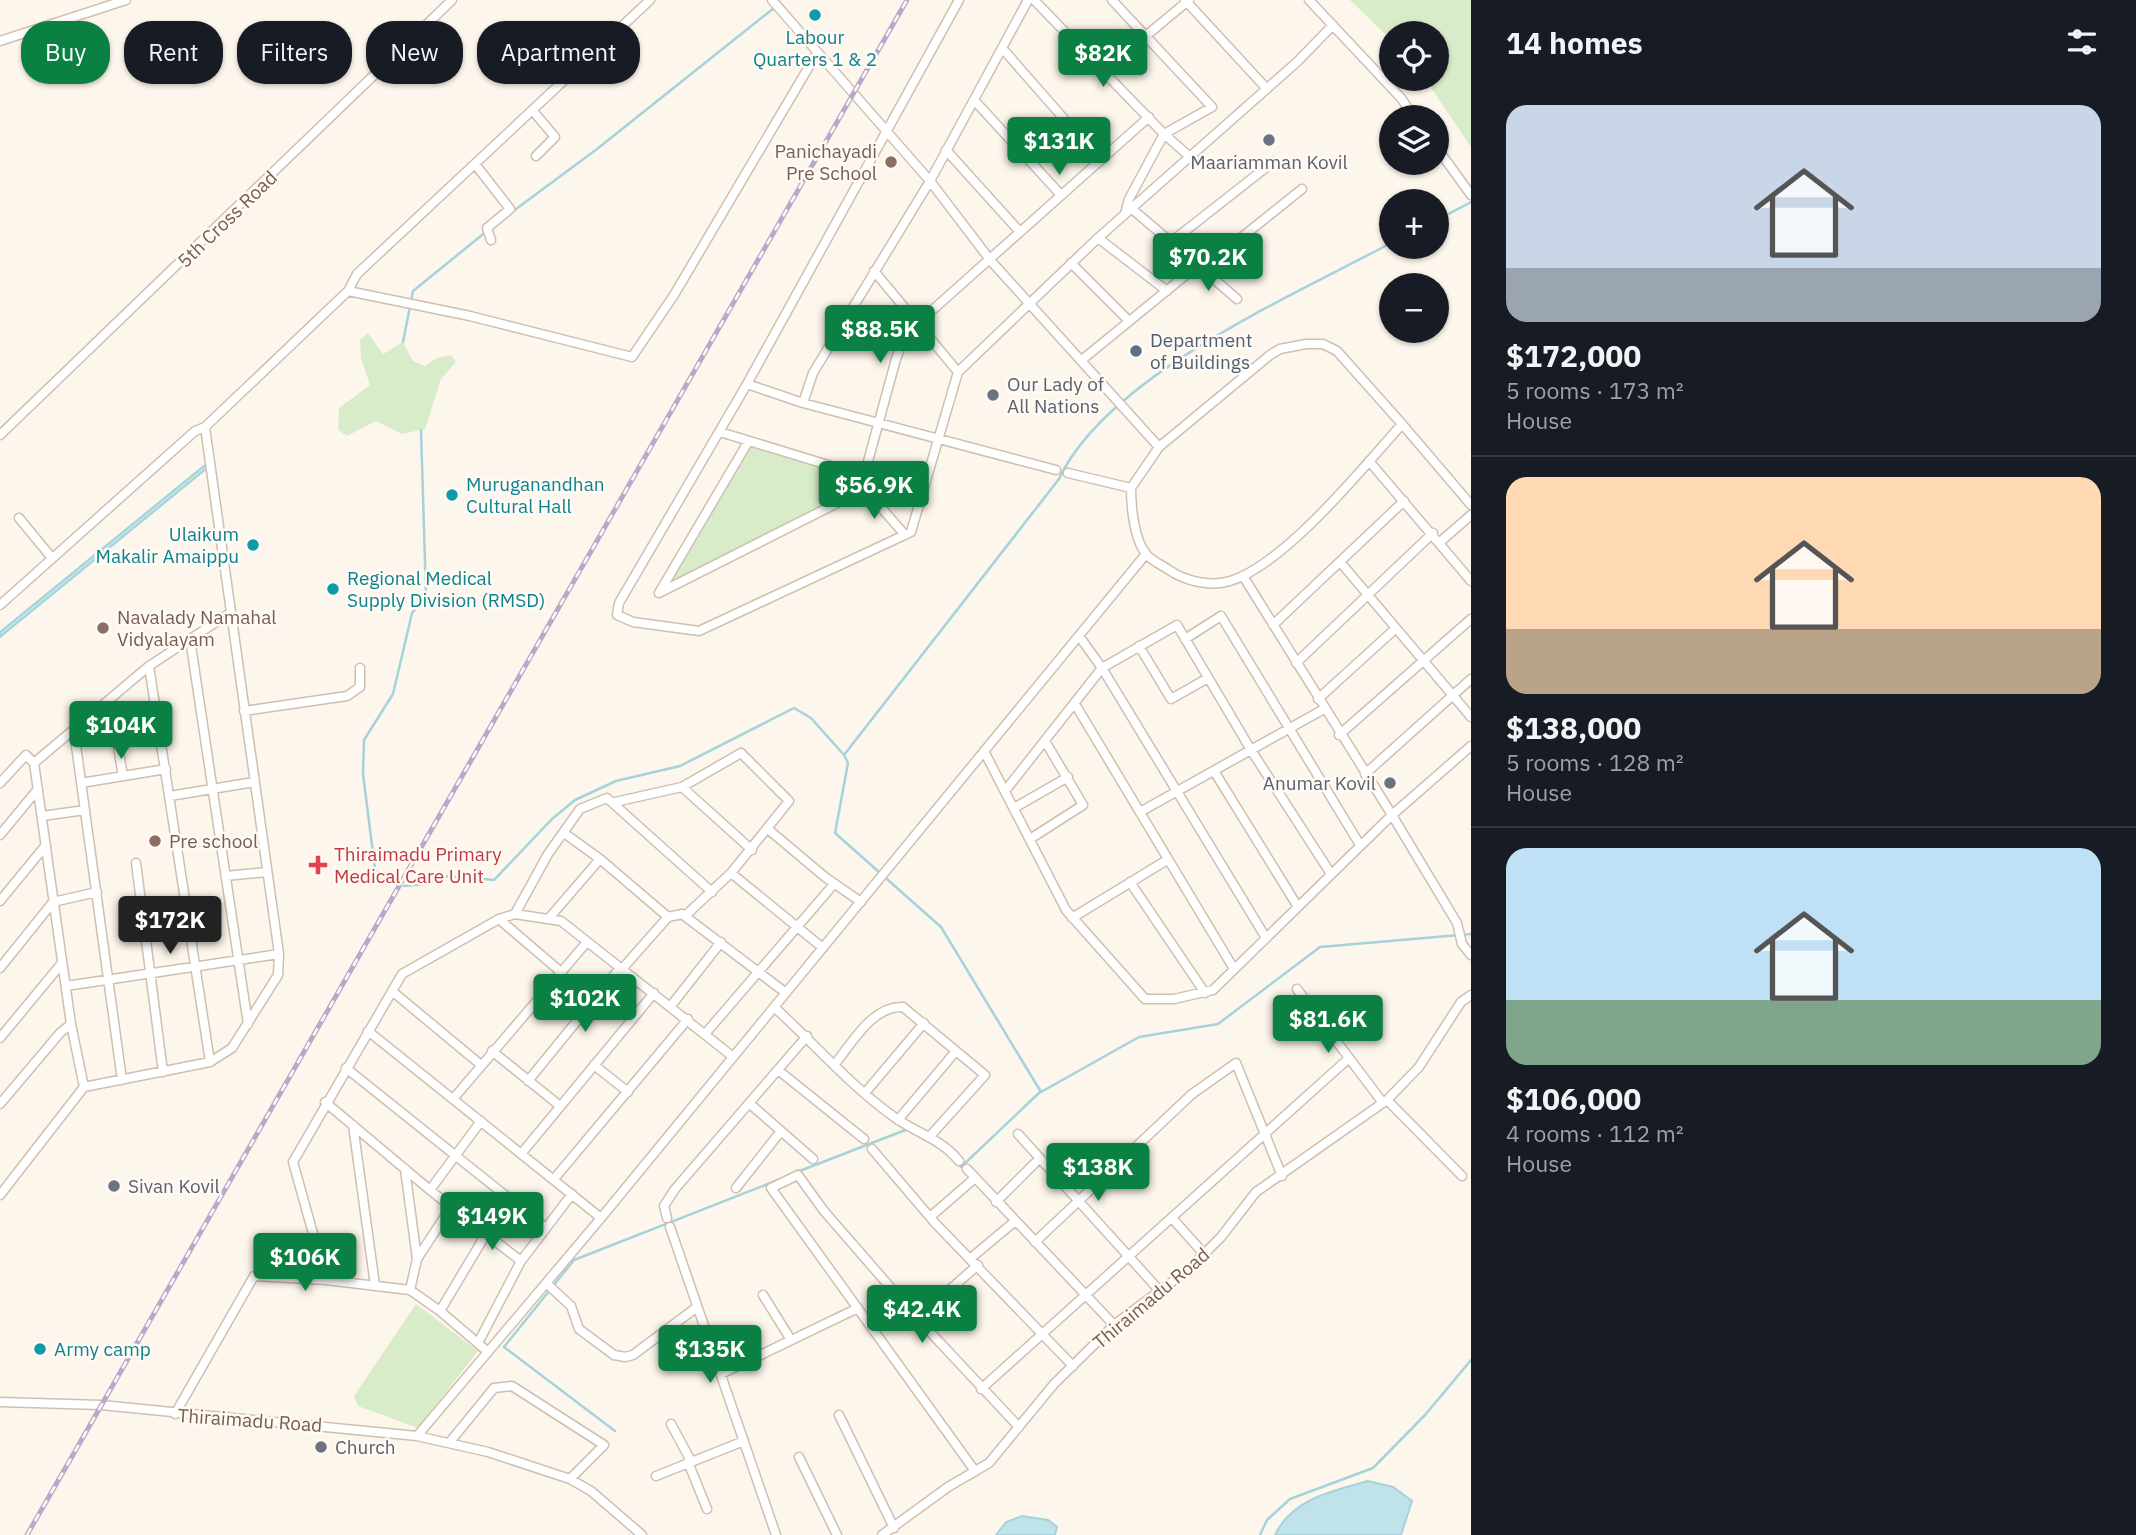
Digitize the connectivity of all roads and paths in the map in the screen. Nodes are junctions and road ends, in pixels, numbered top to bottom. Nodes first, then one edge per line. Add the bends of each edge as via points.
1 (126, 0) edge
2 (452, 0) edge
3 (650, 0) edge
4 (772, 0) edge
5 (959, 0) edge
6 (1028, 0) edge
7 (1034, 0) edge
8 (1112, 0) edge
9 (1309, 0) edge
10 (1187, 1) edge
11 (1333, 25) junction
12 (1147, 37) junction
13 (0, 41) edge
14 (1002, 48) junction
15 (817, 53) junction
16 (1105, 70) junction
17 (1267, 89) junction
18 (974, 100) junction
19 (1403, 105) edge
20 (533, 111) junction
21 (1149, 117) junction
22 (886, 132) junction
23 (1164, 134) junction
24 (946, 150) junction
25 (536, 156) dead end
26 (1190, 157) junction
27 (1100, 160) junction
28 (1273, 162) dead end
29 (475, 164) junction
30 (1449, 165) edge
31 (930, 181) junction
32 (1302, 189) dead end
33 (1061, 195) junction
34 (1471, 195) edge
35 (1129, 212) junction
36 (1020, 232) junction
37 (1098, 238) junction
38 (491, 240) dead end
39 (1171, 242) junction
40 (991, 261) junction
41 (1071, 263) junction
42 (1200, 267) junction
43 (874, 271) junction
44 (348, 291) junction
45 (1167, 291) junction
46 (1237, 299) dead end
47 (1029, 303) junction
48 (915, 319) junction
49 (1129, 321) junction
50 (1083, 359) junction
51 (958, 372) junction
52 (747, 384) junction
53 (803, 403) junction
54 (879, 424) junction
55 (1402, 425) junction
56 (205, 427) junction
57 (720, 432) junction
58 (0, 435) edge
59 (940, 441) junction
60 (748, 442) junction
61 (1159, 447) junction
62 (1369, 461) junction
63 (1056, 470) dead end
64 (1068, 473) dead end
65 (864, 476) junction
66 (1131, 488) junction
67 (865, 489) junction
68 (1404, 501) junction
69 (1471, 505) edge
70 (1471, 515) edge
71 (19, 518) dead end
72 (1433, 533) junction
73 (905, 535) junction
74 (1440, 542) junction
75 (1146, 554) junction
76 (52, 558) junction
77 (1341, 564) junction
78 (1243, 576) junction
79 (1471, 581) edge
80 (1368, 596) junction
81 (0, 605) edge
82 (230, 613) junction
83 (1471, 619) edge
84 (1273, 625) junction
85 (1395, 629) junction
86 (1079, 636) junction
87 (190, 639) junction
88 (1185, 639) junction
89 (1139, 646) junction
90 (1296, 663) junction
91 (1424, 663) junction
92 (149, 666) junction
93 (360, 668) dead end
94 (1102, 668) junction
95 (1208, 678) junction
96 (1471, 679) edge
97 (1453, 697) junction
98 (1318, 699) junction
99 (110, 701) junction
100 (1075, 704) junction
101 (1324, 709) junction
102 (244, 711) junction
103 (1471, 717) edge
104 (1288, 729) junction
105 (74, 731) junction
106 (1339, 734) junction
107 (1045, 741) junction
108 (1471, 746) edge
109 (1251, 750) junction
110 (984, 751) junction
111 (34, 763) junction
112 (166, 769) junction
113 (1214, 771) junction
114 (1364, 774) junction
115 (123, 776) junction
116 (1068, 777) junction
117 (254, 782) junction
118 (0, 783) edge
119 (81, 783) junction
120 (682, 787) junction
121 (38, 789) junction
122 (213, 789) junction
123 (1005, 791) junction
124 (1177, 791) junction
125 (170, 796) junction
126 (615, 802) junction
127 (1014, 807) junction
128 (85, 810) junction
129 (1140, 812) junction
130 (1392, 815) junction
131 (42, 816) junction
132 (769, 830) junction
133 (564, 832) junction
134 (0, 835) edge
135 (1030, 839) junction
136 (46, 845) junction
137 (1360, 845) junction
138 (752, 850) junction
139 (600, 859) junction
140 (1167, 860) junction
141 (136, 863) dead end
142 (267, 872) junction
143 (731, 873) junction
144 (1331, 874) junction
145 (226, 876) junction
146 (1130, 882) junction
147 (834, 884) junction
148 (97, 892) junction
149 (712, 892) junction
150 (0, 901) edge
151 (53, 902) junction
152 (861, 902) junction
153 (1298, 908) junction
154 (515, 914) junction
155 (686, 915) junction
156 (550, 917) junction
157 (668, 917) junction
158 (1072, 918) junction
159 (499, 919) junction
160 (796, 926) junction
161 (1266, 938) junction
162 (587, 942) junction
163 (721, 942) junction
164 (823, 948) junction
165 (279, 954) junction
166 (1471, 955) edge
167 (237, 961) junction
168 (62, 963) junction
169 (194, 967) junction
170 (0, 968) edge
171 (621, 969) junction
172 (1234, 969) junction
173 (561, 972) junction
174 (758, 972) junction
175 (152, 974) junction
176 (109, 980) junction
177 (66, 986) junction
178 (1297, 989) dead end
179 (392, 991) junction
180 (654, 993) junction
181 (786, 993) junction
182 (1205, 993) junction
183 (1471, 995) edge
184 (670, 1007) junction
185 (774, 1007) junction
186 (688, 1020) junction
187 (924, 1023) junction
188 (71, 1024) junction
189 (248, 1024) junction
190 (368, 1031) junction
191 (705, 1034) junction
192 (807, 1036) junction
193 (0, 1038) edge
194 (492, 1051) junction
195 (956, 1051) junction
196 (732, 1056) junction
197 (1349, 1059) junction
198 (210, 1062) junction
199 (835, 1064) junction
200 (481, 1065) junction
201 (594, 1065) junction
202 (346, 1068) junction
203 (778, 1070) junction
204 (163, 1072) junction
205 (122, 1080) junction
206 (528, 1082) junction
207 (84, 1087) junction
208 (628, 1093) junction
209 (865, 1093) junction
210 (453, 1099) junction
211 (1385, 1101) junction
212 (326, 1102) junction
213 (749, 1103) junction
214 (0, 1104) edge
215 (560, 1106) junction
216 (898, 1120) junction
217 (481, 1122) junction
218 (353, 1125) junction
219 (781, 1130) junction
220 (1018, 1134) dead end
221 (1265, 1134) junction
222 (931, 1135) junction
223 (864, 1139) dead end
224 (872, 1149) dead end
225 (456, 1154) junction
226 (522, 1154) junction
227 (813, 1159) dead end
228 (1039, 1159) junction
229 (959, 1161) dead end
230 (405, 1169) junction
231 (967, 1169) dead end
232 (1282, 1176) junction
233 (1462, 1176) dead end
234 (975, 1178) junction
235 (554, 1180) junction
236 (736, 1188) dead end
237 (430, 1190) junction
238 (572, 1194) junction
239 (0, 1195) edge
240 (1076, 1201) junction
241 (996, 1202) junction
242 (450, 1207) junction
243 (930, 1217) junction
244 (601, 1218) junction
245 (1173, 1219) junction
246 (1014, 1222) junction
247 (546, 1228) junction
248 (486, 1234) junction
249 (1035, 1242) junction
250 (1204, 1254) junction
251 (1128, 1256) junction
252 (971, 1258) junction
253 (417, 1259) junction
254 (522, 1261) junction
255 (978, 1265) junction
256 (326, 1280) junction
257 (375, 1285) junction
258 (550, 1287) junction
259 (410, 1290) junction
260 (1159, 1290) junction
261 (1084, 1293) junction
262 (763, 1294) dead end
263 (697, 1307) junction
264 (858, 1308) junction
265 (440, 1311) junction
266 (917, 1318) junction
267 (1114, 1325) junction
268 (1041, 1332) junction
269 (791, 1340) junction
270 (478, 1343) junction
271 (487, 1351) junction
272 (1073, 1366) junction
273 (721, 1374) junction
274 (981, 1389) junction
275 (0, 1402) edge
276 (175, 1414) junction
277 (839, 1415) dead end
278 (671, 1424) dead end
279 (1018, 1427) junction
280 (416, 1436) junction
281 (744, 1441) junction
282 (449, 1443) junction
283 (799, 1457) dead end
284 (689, 1462) junction
285 (975, 1471) junction
286 (656, 1476) dead end
287 (570, 1479) junction
288 (706, 1509) dead end
289 (894, 1528) junction
290 (642, 1535) edge
291 (776, 1535) edge
292 (837, 1535) edge
293 (883, 1535) edge

1 - 13 street
2 - 58 street, 5th Cross Road
3 - 20 street
4 - 15 street
5 - 22 street
6 - 14 street
7 - 16 street
8 - 12 street
9 - 11 street
10 - 12 street
10 - 17 street
11 - 17 street
11 - 19 street
12 - 16 street
12 - 23 street via 1212,107
14 - 18 street
14 - 27 street
15 - 22 street
15 - 44 street via 674,295 632,356
16 - 21 street
17 - 26 street
18 - 24 street
18 - 33 street
20 - 25 street via 555,137
20 - 29 street
21 - 23 street
21 - 27 street
22 - 31 street
22 - 52 street
23 - 26 street
23 - 35 street via 1129,199
24 - 31 street
24 - 36 street
26 - 35 street
27 - 33 street
28 - 39 street
29 - 38 street via 510,209 487,228
29 - 44 street via 357,274
30 - 34 street
31 - 40 street
31 - 43 street
32 - 42 street
33 - 36 street
35 - 37 street
35 - 39 street
36 - 40 street
37 - 41 street
37 - 45 street
39 - 42 street
40 - 47 street
40 - 48 street
41 - 47 street
41 - 49 street
42 - 45 street
42 - 46 street
43 - 48 street
43 - 53 street via 813,373
44 - 56 street
45 - 49 street
47 - 50 street
47 - 51 street
48 - 51 street
48 - 54 street
49 - 50 street
50 - 61 street
51 - 59 street
52 - 53 street
52 - 57 street
53 - 54 street
54 - 59 street
54 - 65 street
55 - 61 street via 1337,351 1323,344 1306,344 1270,355
55 - 62 street
55 - 69 street
56 - 76 street
56 - 82 street
57 - 60 street
57 - 73 street via 619,603 617,615 633,622 699,631
59 - 63 street
59 - 73 street via 911,533
60 - 65 street
60 - 67 street via 659,593
61 - 66 street
62 - 68 street
62 - 78 street via 1292,542
64 - 66 street
65 - 67 street
66 - 75 street via 1136,529
67 - 73 street
68 - 72 street
68 - 77 street
70 - 74 street
71 - 76 street
72 - 74 street
72 - 80 street
74 - 79 street
75 - 78 street via 1180,577 1215,584
75 - 86 street
76 - 81 street
77 - 80 street
77 - 84 street
78 - 84 street
80 - 85 street
80 - 90 street
82 - 87 street
82 - 102 street
83 - 91 street
84 - 90 street
85 - 91 street
85 - 98 street
86 - 94 street
86 - 110 street
87 - 92 street
87 - 122 street
88 - 89 street via 1177,625
88 - 95 street
88 - 104 street via 1221,617
89 - 94 street
89 - 95 street via 1171,699
90 - 98 street
91 - 97 street
91 - 106 street
92 - 99 street
92 - 112 street
93 - 102 street via 360,687 347,696
94 - 100 street
94 - 124 street
95 - 109 street
96 - 97 street
97 - 103 street
97 - 114 street
98 - 101 street
99 - 105 street
99 - 115 street
100 - 107 street
100 - 129 street
101 - 104 street
101 - 106 street
102 - 117 street
104 - 109 street
104 - 137 street
105 - 111 street
105 - 119 street
106 - 114 street
107 - 116 street
107 - 123 street
108 - 130 street
109 - 113 street
109 - 144 street
110 - 123 street
110 - 152 street
111 - 118 street via 26,755
111 - 121 street
112 - 115 street
112 - 125 street
113 - 124 street
113 - 153 street
114 - 130 street
115 - 119 street
116 - 127 street
116 - 135 street via 1083,805
117 - 122 street
117 - 142 street
119 - 128 street
120 - 126 street
120 - 132 street via 741,753 789,801
120 - 138 street
121 - 131 street
121 - 134 street
122 - 125 street
122 - 145 street
123 - 127 street
124 - 129 street
124 - 161 street
125 - 169 street
126 - 133 street via 607,798 580,809
126 - 149 street
127 - 135 street
128 - 131 street
128 - 148 street
129 - 140 street
130 - 137 street
130 - 166 street via 1457,923 1462,944
131 - 136 street
132 - 138 street
132 - 147 street
133 - 139 street
133 - 154 street
135 - 158 street
136 - 150 street
136 - 151 street
137 - 144 street
138 - 143 street
139 - 156 street
139 - 157 street
140 - 146 street
140 - 172 street
141 - 175 street
142 - 145 street
142 - 165 street
143 - 149 street
143 - 160 street
144 - 153 street
145 - 167 street
146 - 158 street
146 - 182 street
147 - 152 street
147 - 160 street
148 - 151 street
148 - 176 street
149 - 155 street
151 - 168 street
151 - 170 street
152 - 164 street
153 - 161 street
154 - 156 street
154 - 159 street
155 - 157 street
155 - 163 street
156 - 162 street via 561,920
157 - 171 street
158 - 182 street via 1145,999
159 - 173 street
159 - 179 street via 402,974
160 - 164 street
160 - 174 street
161 - 172 street
162 - 171 street
162 - 173 street
163 - 174 street
163 - 184 street
164 - 181 street
165 - 167 street
165 - 189 street via 278,975
167 - 169 street
167 - 189 street
168 - 177 street
168 - 193 street
169 - 175 street
169 - 198 street
171 - 180 street
171 - 206 street
172 - 182 street
173 - 194 street
174 - 181 street
174 - 191 street
175 - 176 street
175 - 204 street
176 - 177 street
176 - 205 street
177 - 188 street
178 - 197 street
179 - 190 street
179 - 200 street
180 - 184 street
180 - 201 street
181 - 185 street
183 - 211 street, Thiraimadu Road via 1461,1002 1419,1068
184 - 186 street
185 - 192 street
185 - 196 street
186 - 191 street
186 - 208 street
187 - 195 street
187 - 199 street via 903,1007 894,1006 864,1028
187 - 209 street
188 - 207 street
188 - 214 street
189 - 198 street via 232,1048
190 - 202 street
190 - 210 street
191 - 196 street
192 - 199 street
192 - 203 street
194 - 200 street
194 - 206 street
195 - 216 street
195 - 222 street via 985,1075
196 - 244 street
197 - 211 street
197 - 221 street
198 - 204 street
199 - 209 street
200 - 210 street
201 - 208 street
201 - 215 street
202 - 212 street
202 - 225 street
203 - 213 street
203 - 223 street
204 - 205 street
205 - 207 street
206 - 215 street
207 - 239 street
208 - 235 street
209 - 216 street
210 - 217 street
211 - 232 street, Thiraimadu Road
211 - 233 street
212 - 218 street
212 - 256 street via 293,1162
213 - 219 street
213 - 263 street via 664,1206
215 - 226 street
216 - 222 street
217 - 225 street
217 - 226 street
218 - 230 street
218 - 257 street
219 - 227 street
219 - 236 street
220 - 228 street
221 - 232 street
221 - 240 street via 1236,1063 1192,1094
221 - 245 street
222 - 229 street
224 - 243 street
225 - 237 street
225 - 247 street
226 - 235 street
228 - 240 street
228 - 241 street
230 - 237 street
230 - 253 street
231 - 234 street
232 - 250 street, Thiraimadu Road via 1256,1192
234 - 241 street
234 - 243 street
235 - 238 street
237 - 242 street
238 - 244 street
238 - 247 street
240 - 249 street
240 - 251 street
241 - 246 street
242 - 248 street
242 - 253 street
243 - 252 street
244 - 258 street
245 - 250 street
245 - 251 street
246 - 249 street
246 - 252 street
247 - 254 street
248 - 254 street
248 - 265 street
249 - 261 street
250 - 260 street, Thiraimadu Road
251 - 260 street
251 - 261 street
252 - 255 street
253 - 259 street
254 - 270 street
255 - 266 street
255 - 268 street
256 - 257 street
256 - 276 street via 254,1276
257 - 259 street
258 - 263 street via 571,1306 579,1329 614,1355 625,1357
258 - 271 street
259 - 265 street
260 - 267 street, Thiraimadu Road
261 - 267 street
261 - 268 street
262 - 269 street
263 - 273 street
264 - 266 street via 771,1188 798,1175
264 - 269 street
264 - 285 street
265 - 270 street
266 - 274 street
267 - 272 street, Thiraimadu Road
268 - 272 street
268 - 274 street
269 - 273 street
270 - 271 street
271 - 280 street
272 - 279 street, Thiraimadu Road
273 - 281 street
274 - 279 street
275 - 276 street, Thiraimadu Road via 101,1405
276 - 280 street, Thiraimadu Road
277 - 289 street
278 - 284 street
279 - 285 street, Thiraimadu Road via 989,1463
280 - 282 street, Thiraimadu Road
281 - 284 street
281 - 291 street
282 - 287 street, Thiraimadu Road
282 - 287 street via 494,1388 512,1386 604,1445
283 - 292 street
284 - 286 street
284 - 288 street
285 - 289 street, Thiraimadu Road
287 - 290 street, Thiraimadu Road
289 - 293 street, Thiraimadu Road

